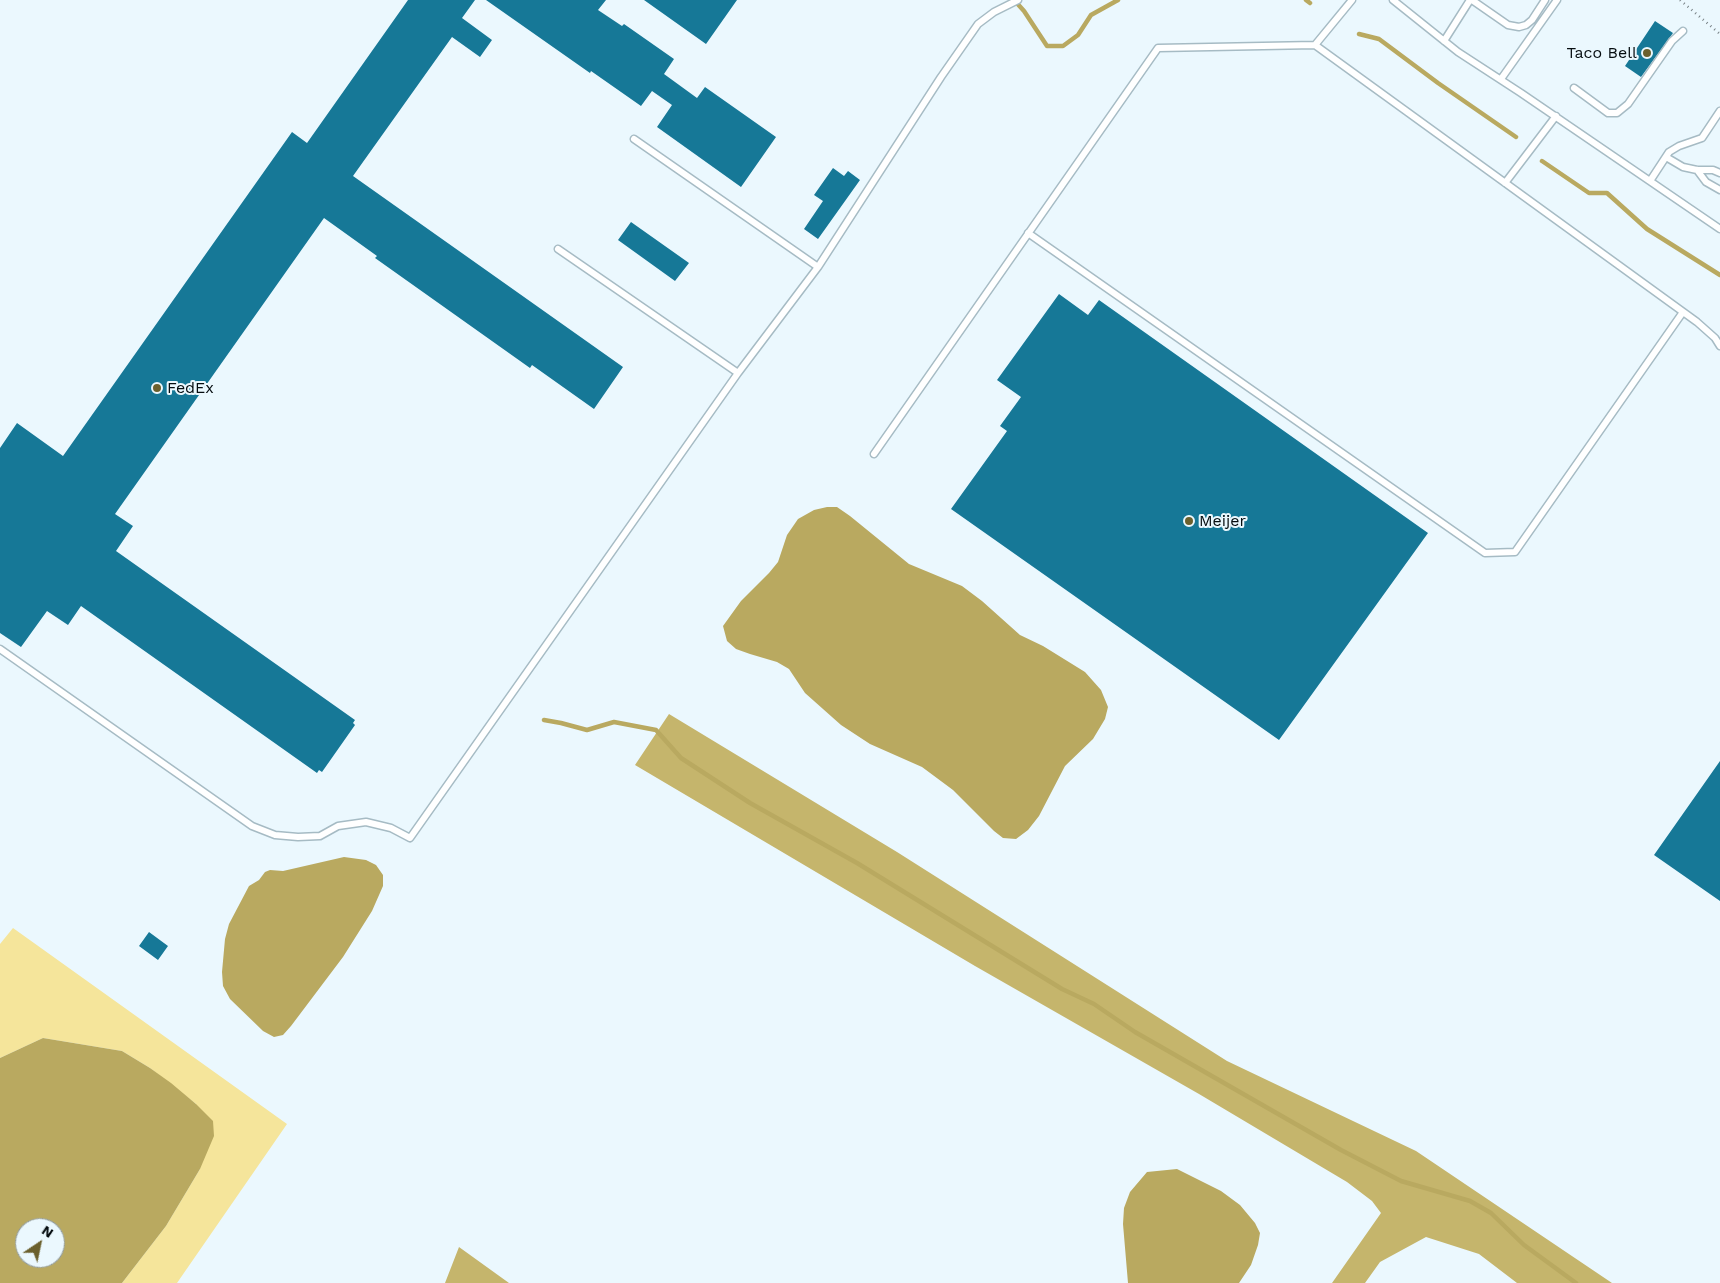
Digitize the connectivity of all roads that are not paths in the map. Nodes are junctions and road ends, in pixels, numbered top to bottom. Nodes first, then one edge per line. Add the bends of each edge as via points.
1 (1018, 0) edge
2 (1352, 0) edge
3 (1393, 0) edge
4 (1471, 0) edge
5 (1545, 0) edge
6 (1557, 0) edge
7 (1683, 31) dead end
8 (1444, 40) junction
9 (1315, 45) junction
10 (1502, 80) junction
11 (1574, 88) dead end
12 (1720, 111) edge
13 (1556, 116) junction
14 (634, 139) dead end
15 (1666, 157) junction
16 (1697, 170) junction
17 (1720, 173) edge
18 (1650, 181) junction
19 (1506, 183) junction
20 (1720, 190) edge
21 (1720, 229) edge
22 (1028, 233) junction
23 (558, 248) dead end
24 (818, 267) junction
25 (1683, 312) junction
26 (1720, 346) edge
27 (738, 373) junction
28 (874, 454) dead end
29 (0, 649) edge

1 - 24 lane via 978,24
2 - 9 lane
3 - 8 lane
4 - 5 lane via 1508,24 1519,27 1532,20
4 - 8 lane
6 - 10 lane
7 - 11 lane via 1672,41 1628,104 1617,113 1608,113
8 - 10 lane
9 - 19 lane
9 - 22 lane via 1158,48
10 - 13 lane
12 - 15 lane via 1702,138 1680,146
13 - 18 lane
13 - 19 lane
14 - 24 lane
15 - 16 lane via 1683,167
15 - 18 lane
16 - 17 lane
16 - 20 lane via 1706,182
18 - 21 lane
19 - 25 lane
22 - 25 lane via 1485,553 1515,552
22 - 28 lane
23 - 27 lane
24 - 27 lane
25 - 26 lane via 1715,338
27 - 29 lane via 410,838 391,828 366,822 338,826 320,836 298,837 275,835 252,826

